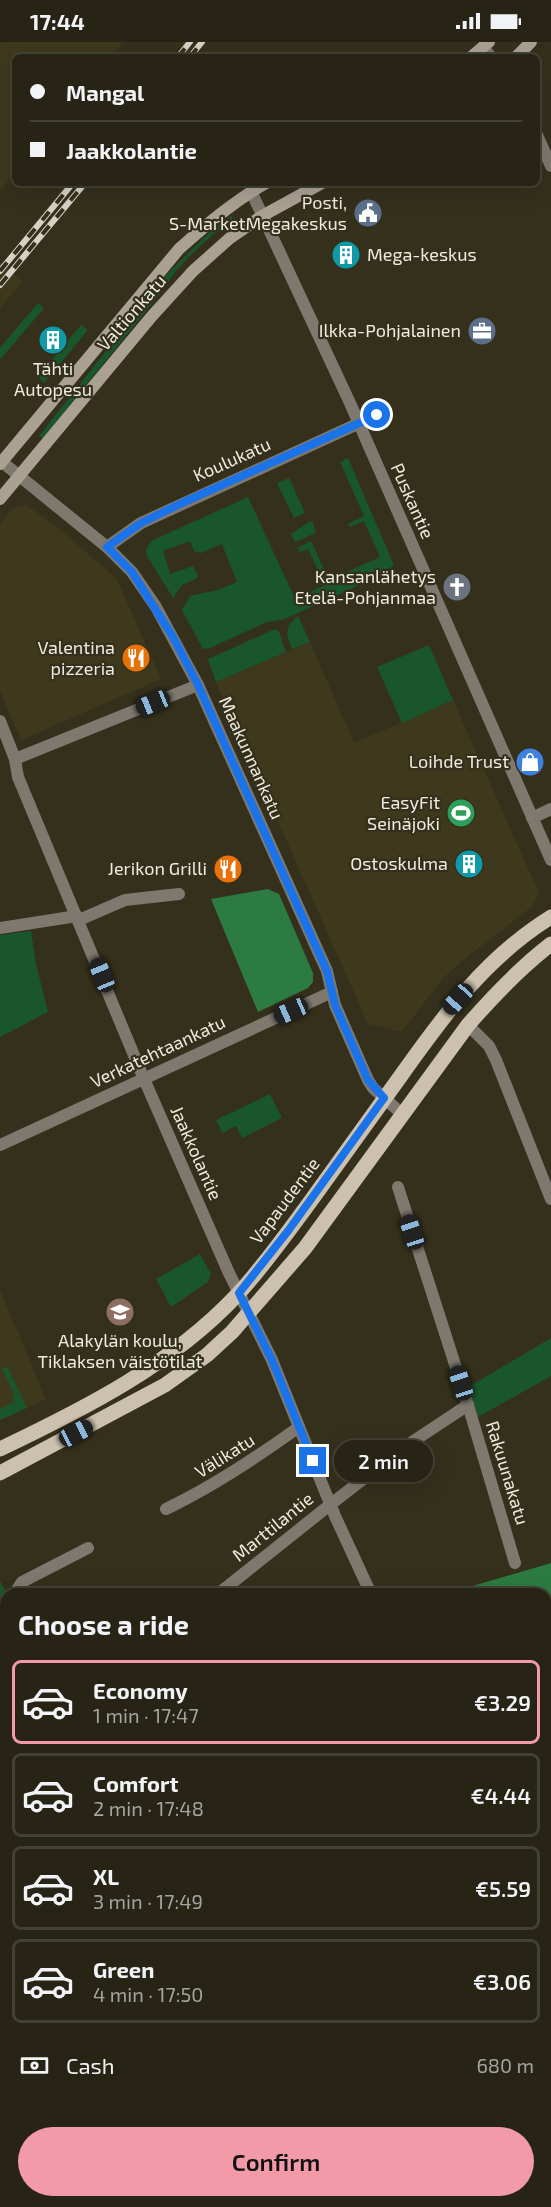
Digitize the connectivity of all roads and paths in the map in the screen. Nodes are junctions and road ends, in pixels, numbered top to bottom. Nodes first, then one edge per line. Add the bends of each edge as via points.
1 (531, 42) edge
2 (519, 54) edge
3 (540, 142) edge
4 (551, 166) edge
5 (260, 186) edge
6 (317, 186) edge
7 (251, 191) junction
8 (262, 216) junction
9 (377, 415) dead end
10 (358, 424) junction
11 (1, 463) edge
12 (19, 476) junction
13 (0, 499) edge
14 (107, 547) junction
15 (198, 685) junction
16 (0, 721) edge
17 (15, 759) junction
18 (551, 809) edge
19 (532, 818) junction
20 (551, 860) edge
21 (179, 894) dead end
22 (551, 917) edge
23 (78, 918) junction
24 (0, 928) edge
25 (551, 944) edge
26 (332, 992) junction
27 (468, 1025) junction
28 (144, 1078) junction
29 (384, 1098) junction
30 (402, 1114) junction
31 (0, 1145) edge
32 (398, 1187) dead end
33 (551, 1199) edge
34 (239, 1293) junction
35 (249, 1313) junction
36 (468, 1405) junction
37 (299, 1427) junction
38 (0, 1449) edge
39 (0, 1473) edge
40 (331, 1504) junction
41 (166, 1509) dead end
42 (88, 1548) dead end
43 (515, 1563) dead end
44 (18, 1588) edge
45 (226, 1588) edge
46 (368, 1588) edge

1 - 2 main road
3 - 4 street
5 - 7 main road, Valtionkatu
6 - 8 main road, Valtionkatu
7 - 8 street, Puskantie
7 - 11 main road, Valtionkatu via 179,249
8 - 10 street, Puskantie
8 - 12 main road, Valtionkatu via 193,271
9 - 10 street, Koulukatu
10 - 14 street, Koulukatu via 151,518
10 - 19 street, Puskantie
11 - 12 street, Maakunnankatu
12 - 13 main road, Valtionkatu
12 - 14 street, Maakunnankatu
14 - 15 street, Maakunnankatu via 144,588
15 - 17 street
15 - 26 street, Maakunnankatu via 327,971
16 - 17 street, Jaakkolantie
17 - 23 street, Jaakkolantie via 18,777
18 - 19 street
19 - 20 street, Puskantie
21 - 23 street via 125,900
22 - 29 main road, Vapaudentie via 508,947 469,986
23 - 24 street
23 - 28 street, Jaakkolantie
25 - 27 main road via 496,991
26 - 28 street, Verkatehtaankatu
26 - 29 street, Maakunnankatu via 368,1080
27 - 30 main road
27 - 33 street via 489,1046 496,1060
28 - 31 street, Verkatehtaankatu
28 - 34 street, Jaakkolantie
29 - 30 street, Maakunnankatu
29 - 34 main road, Vapaudentie
30 - 35 main road via 305,1248
32 - 36 street, Rakuunakatu
34 - 35 street, Jaakkolantie
34 - 38 main road, Vapaudentie via 191,1338 118,1390
35 - 37 street, Jaakkolantie
35 - 39 main road via 207,1355 165,1385
36 - 40 street, Marttilantie via 406,1446
36 - 43 street, Rakuunakatu
37 - 40 street, Jaakkolantie
37 - 41 street, Välikatu via 232,1474
40 - 45 street, Marttilantie
40 - 46 street, Jaakkolantie
42 - 44 street via 22,1582

